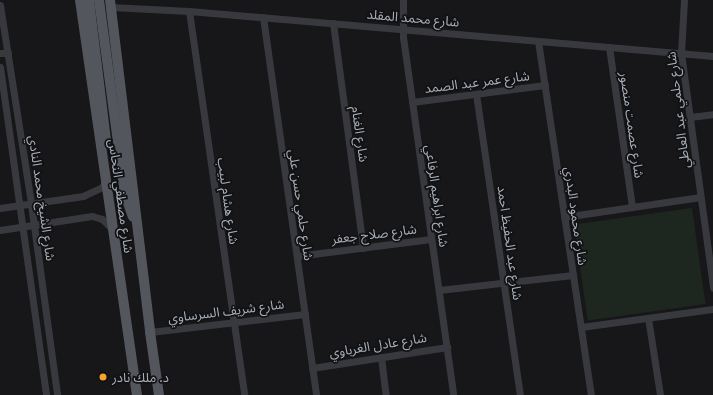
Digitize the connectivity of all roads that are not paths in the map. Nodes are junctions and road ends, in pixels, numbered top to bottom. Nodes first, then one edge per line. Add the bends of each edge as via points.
1 (80, 0) edge
2 (89, 0) edge
3 (99, 0) edge
4 (403, 0) edge
5 (684, 0) edge
6 (111, 4) edge
7 (0, 6) edge
8 (189, 11) junction
9 (96, 12) junction
10 (263, 17) junction
11 (332, 23) junction
12 (402, 29) junction
13 (538, 41) junction
14 (609, 47) junction
15 (0, 53) edge
16 (8, 53) junction
17 (681, 53) junction
18 (713, 56) edge
19 (0, 67) edge
20 (545, 85) junction
21 (476, 94) junction
22 (412, 102) junction
23 (713, 114) edge
24 (690, 117) junction
25 (105, 182) junction
26 (701, 197) junction
27 (31, 204) junction
28 (20, 206) junction
29 (632, 207) junction
30 (0, 208) edge
31 (564, 217) junction
32 (137, 222) junction
33 (34, 225) junction
34 (23, 226) junction
35 (112, 229) junction
36 (0, 230) edge
37 (431, 239) junction
38 (363, 248) junction
39 (711, 254) edge
40 (296, 256) junction
41 (573, 275) junction
42 (504, 283) junction
43 (713, 288) edge
44 (438, 290) junction
45 (713, 308) edge
46 (305, 314) junction
47 (648, 318) junction
48 (233, 322) junction
49 (581, 327) junction
50 (150, 332) junction
51 (447, 347) junction
52 (381, 357) junction
53 (312, 368) junction
54 (46, 395) edge
55 (58, 395) edge
56 (137, 395) edge
57 (159, 395) edge
58 (244, 395) edge
59 (316, 395) edge
60 (386, 395) edge
61 (453, 395) edge
62 (520, 395) edge
63 (591, 395) edge
64 (660, 395) edge

1 - 25 main road, شارع مصطفي النحاس
2 - 9 main road
3 - 9 main road
4 - 12 street, شارع ابراهيم الرفاعي
5 - 17 street, شارع حلمي عبد العاطي
6 - 8 street, شارع محمد المقلد
6 - 32 main road, شارع مصطفي النحاس
7 - 16 street, شارع الشيخ محمد النادي
8 - 10 street, شارع محمد المقلد
8 - 48 street, شارع هشام لبيب
9 - 25 main road via 109,162
9 - 32 main road via 125,195 129,209
10 - 11 street, شارع محمد المقلد
10 - 40 street, شارع حلمي حسن علي
11 - 12 street, شارع محمد المقلد
11 - 38 street, شارع الغنام
12 - 13 street, شارع محمد المقلد
12 - 22 street, شارع ابراهيم الرفاعي
13 - 14 street, شارع محمد المقلد
13 - 20 street, شارع محمود البدري
14 - 17 street, شارع محمد المقلد
14 - 29 street, شارع عصمت منصور
15 - 16 street
16 - 27 street, شارع الشيخ محمد النادي
17 - 18 street, شارع محمد المقلد
17 - 24 street, شارع حلمي عبد العاطي
19 - 28 street, شارع الشيخ محمد النادي
20 - 21 street, شارع عمر عبد الصمد
20 - 31 street, شارع محمود البدري
21 - 22 street, شارع عمر عبد الصمد
21 - 42 street, شارع عبد الحفيظ احمد
22 - 37 street, شارع ابراهيم الرفاعي
23 - 24 street
24 - 26 street, شارع حلمي عبد العاطي
25 - 27 street via 102,187 83,196
25 - 35 main road, شارع مصطفي النحاس
26 - 29 street
26 - 39 street, شارع حلمي عبد العاطي
27 - 28 street
27 - 33 street, شارع الشيخ محمد النادي
28 - 30 street
28 - 34 street, شارع الشيخ محمد النادي
29 - 31 street
31 - 41 street, شارع محمود البدري
32 - 50 main road, شارع مصطفي النحاس
33 - 34 street
33 - 35 street via 92,216 102,219
33 - 55 street, شارع الشيخ محمد النادي
34 - 36 street
34 - 54 street, شارع الشيخ محمد النادي
35 - 56 main road, شارع مصطفي النحاس
37 - 38 street, شارع صلاح جعفر
37 - 44 street, شارع ابراهيم الرفاعي
38 - 40 street, شارع صلاح جعفر
39 - 43 street, شارع حلمي عبد العاطي
40 - 46 street, شارع حلمي حسن علي
41 - 42 street
41 - 49 street, شارع محمود البدري
42 - 44 street
42 - 62 street, شارع عبد الحفيظ احمد
44 - 51 street, شارع ابراهيم الرفاعي
45 - 47 street
46 - 48 street, شارع شريف السرساوي
46 - 53 street, شارع حلمي حسن علي
47 - 49 street
47 - 64 street
48 - 50 street, شارع شريف السرساوي
48 - 58 street, شارع هشام لبيب
49 - 63 street, شارع محمود البدري
50 - 57 main road, شارع مصطفي النحاس
51 - 52 street, شارع عادل الغرباوي
51 - 61 street, شارع ابراهيم الرفاعي
52 - 53 street, شارع عادل الغرباوي
52 - 60 street
53 - 59 street, شارع حلمي حسن علي

